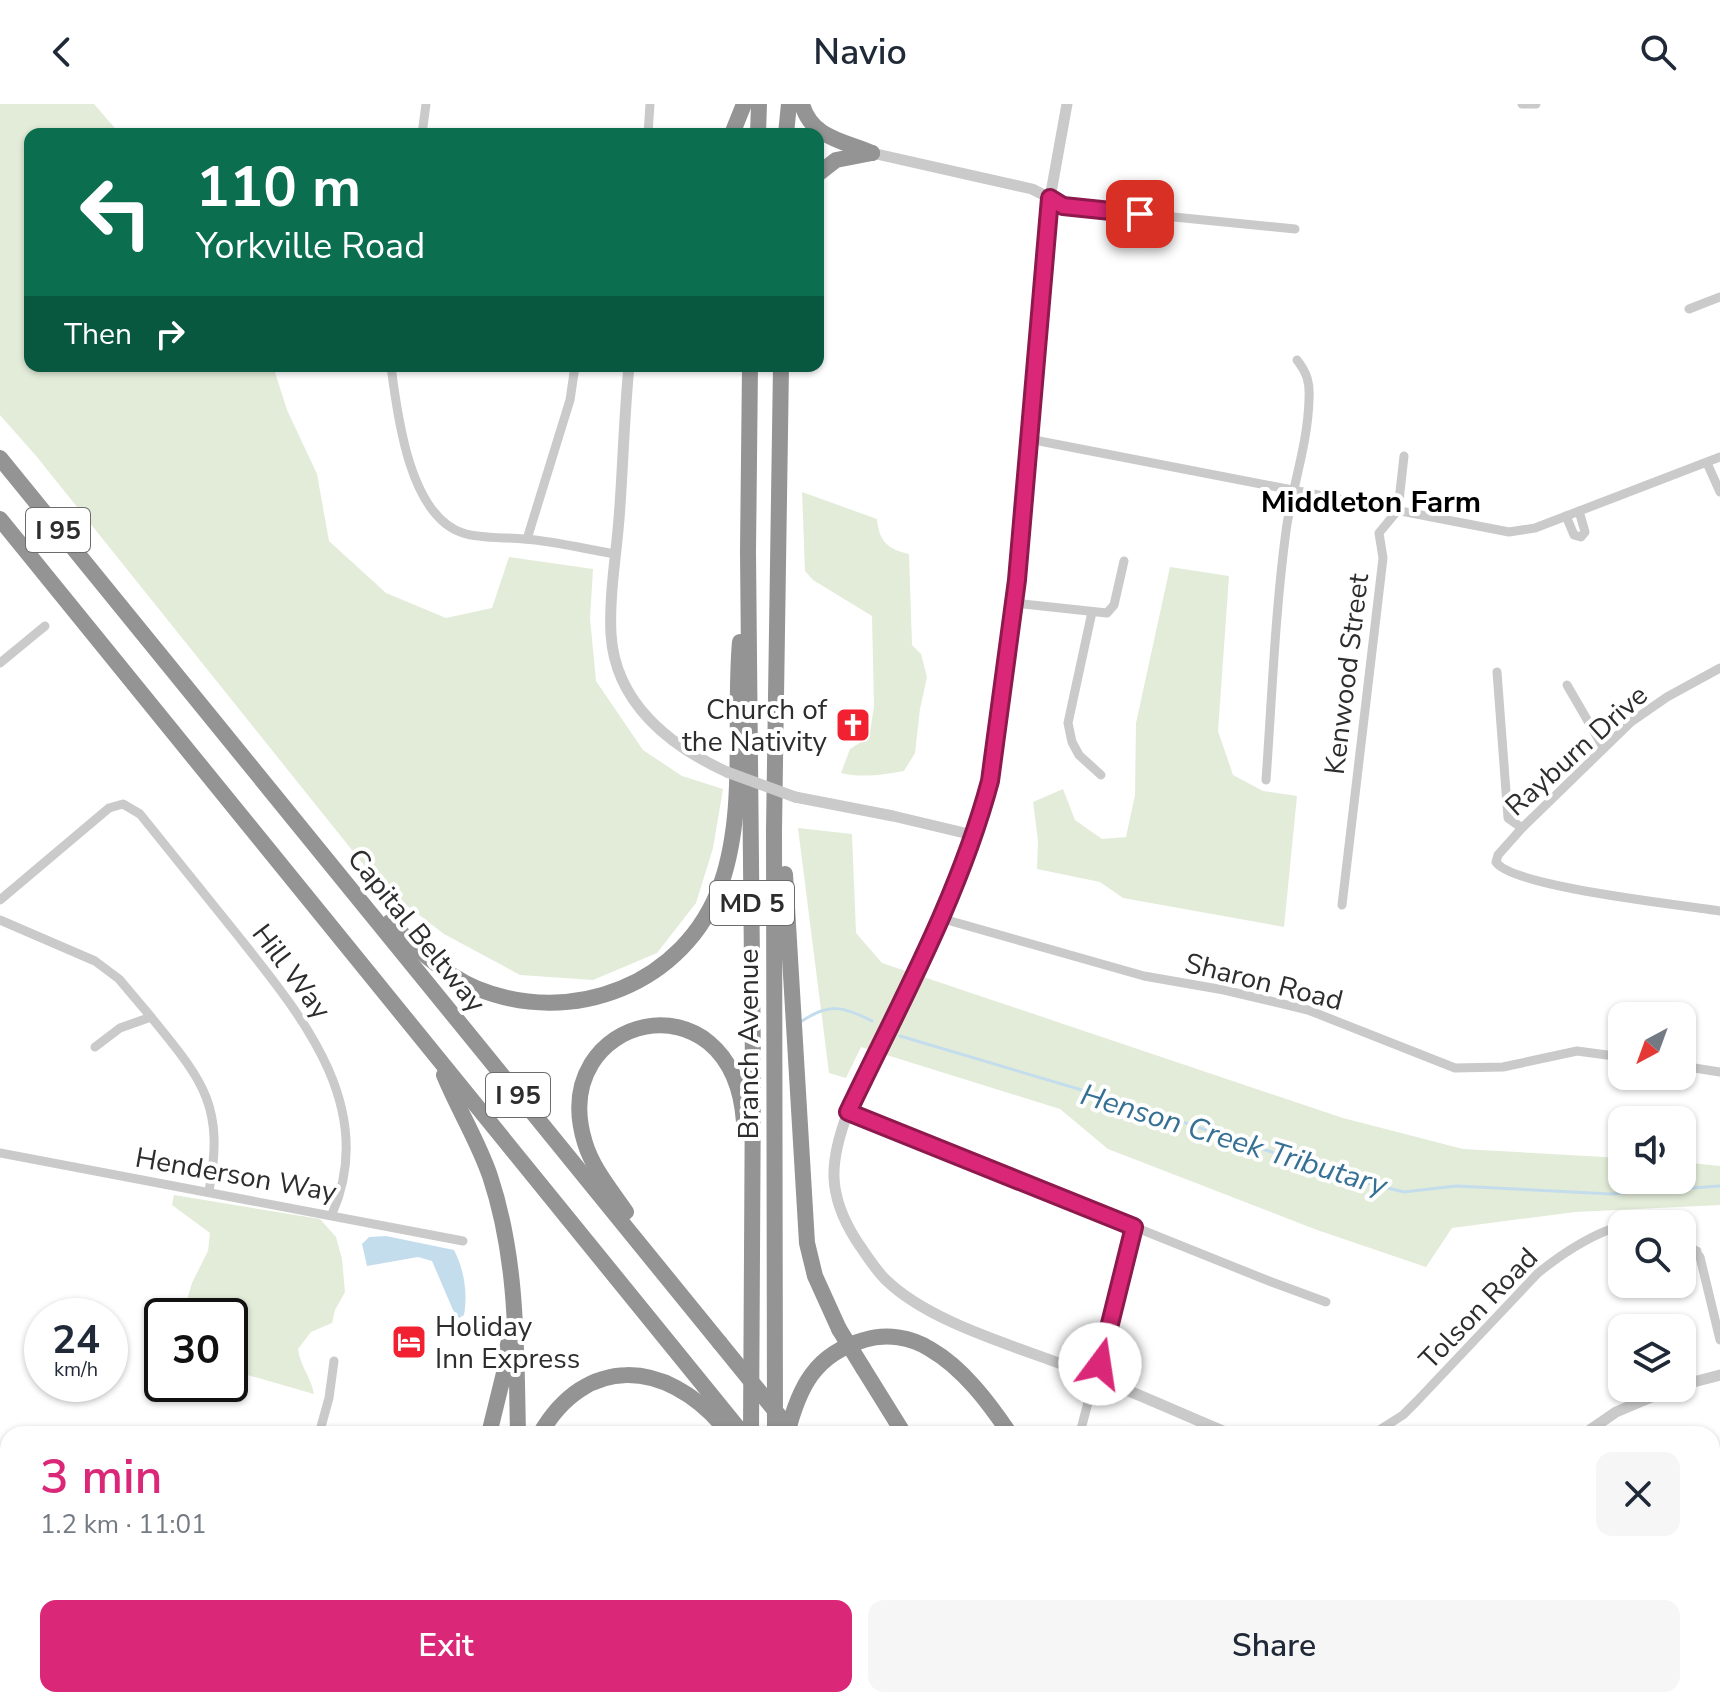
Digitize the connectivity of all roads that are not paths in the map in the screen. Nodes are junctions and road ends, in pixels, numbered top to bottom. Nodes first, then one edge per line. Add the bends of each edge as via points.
1 (426, 104) edge
2 (650, 104) edge
3 (744, 104) edge
4 (759, 104) edge
5 (789, 104) edge
6 (802, 104) edge
7 (1067, 104) edge
8 (1522, 104) edge
9 (1536, 104) edge
10 (423, 128) edge
11 (648, 128) edge
12 (734, 128) edge
13 (758, 128) edge
14 (787, 128) edge
15 (814, 128) edge
16 (824, 136) edge
17 (872, 153) junction
18 (824, 169) edge
19 (1050, 198) junction
20 (1295, 229) dead end
21 (1720, 297) edge
22 (1689, 309) dead end
23 (1297, 360) dead end
24 (392, 372) edge
25 (574, 372) edge
26 (629, 372) edge
27 (748, 372) edge
28 (781, 372) edge
29 (1029, 439) junction
30 (1404, 456) dead end
31 (1720, 457) edge
32 (0, 458) edge
33 (1707, 463) junction
34 (1295, 491) junction
35 (1720, 492) edge
36 (1398, 510) junction
37 (1579, 511) junction
38 (1566, 516) junction
39 (0, 519) edge
40 (527, 539) junction
41 (748, 552) junction
42 (615, 554) junction
43 (1124, 561) dead end
44 (1014, 603) junction
45 (1092, 612) junction
46 (45, 626) dead end
47 (0, 663) edge
48 (1720, 668) edge
49 (1497, 672) dead end
50 (1567, 685) dead end
51 (777, 694) junction
52 (1603, 747) junction
53 (1101, 775) dead end
54 (1266, 780) dead end
55 (1522, 828) junction
56 (973, 835) junction
57 (316, 846) junction
58 (0, 900) edge
59 (1342, 905) dead end
60 (1720, 911) edge
61 (940, 918) junction
62 (0, 920) edge
63 (151, 1017) junction
64 (95, 1047) dead end
65 (1608, 1055) edge
66 (437, 1059) junction
67 (1696, 1068) edge
68 (1720, 1072) edge
69 (848, 1112) junction
70 (0, 1153) edge
71 (209, 1191) junction
72 (332, 1214) junction
73 (1134, 1227) junction
74 (1608, 1229) edge
75 (463, 1241) dead end
76 (1697, 1251) edge
77 (753, 1255) junction
78 (773, 1282) junction
79 (1326, 1302) dead end
80 (514, 1307) junction
81 (1720, 1340) edge
82 (720, 1343) junction
83 (752, 1347) junction
84 (334, 1361) dead end
85 (863, 1368) junction
86 (1720, 1375) edge
87 (1096, 1377) junction
88 (1696, 1381) edge
89 (576, 1391) junction
90 (1640, 1402) edge
91 (723, 1421) edge
92 (321, 1426) edge
93 (491, 1426) edge
94 (518, 1426) edge
95 (545, 1426) edge
96 (553, 1426) edge
97 (744, 1426) edge
98 (751, 1426) edge
99 (767, 1426) edge
100 (775, 1426) edge
101 (787, 1426) edge
102 (790, 1426) edge
103 (893, 1426) edge
104 (899, 1426) edge
105 (1004, 1426) edge
106 (1082, 1426) edge
107 (1211, 1426) edge
108 (1384, 1426) edge
109 (1596, 1426) edge

1 - 10 street
2 - 11 street
3 - 12 highway
4 - 13 highway
5 - 14 highway
6 - 15 highway
7 - 19 street
8 - 9 street
16 - 17 highway
17 - 18 highway via 836,160
17 - 19 street via 1032,189
19 - 20 street via 1063,206
19 - 29 street
21 - 22 street
23 - 34 street via 1308,374 1309,400
24 - 40 street via 403,440 423,494 438,517 466,535
25 - 40 street
26 - 42 street
27 - 41 highway, Branch Avenue / MD 5
28 - 51 highway, Branch Avenue / MD 5
29 - 34 street
29 - 44 street
30 - 36 street, Kenwood Street
31 - 33 street
32 - 57 highway, Capital Beltway / I 95
33 - 35 street
33 - 37 street
34 - 36 street
34 - 54 street via 1279,602
36 - 38 street via 1509,532
36 - 59 street, Kenwood Street via 1379,533 1383,558
37 - 38 street
37 - 38 street via 1585,532 1581,537 1574,535
39 - 66 highway, I 95
40 - 42 street
41 - 57 highway via 727,861 705,918 660,968 625,988 585,1001 529,1003 491,993 455,977 420,951
41 - 77 highway, Branch Avenue / MD 5
42 - 56 street, bridge via 611,638 616,661 636,704 680,748 795,797
43 - 45 street via 1111,611
44 - 45 street
44 - 56 street via 993,765
45 - 53 street via 1068,723 1079,755
46 - 47 street
48 - 52 street, Rayburn Drive via 1667,697
49 - 55 street via 1508,818
50 - 52 street
51 - 78 highway, Branch Avenue / MD 5
51 - 85 highway, bridge via 804,1221 815,1276
52 - 55 street, Rayburn Drive
55 - 60 street, Rayburn Drive via 1497,858 1498,865 1531,878 1616,896
56 - 61 street
57 - 82 highway, Capital Beltway / I 95
58 - 72 street, Hill Way via 109,808 123,804 140,814 285,995 321,1049 346,1137
61 - 65 street, Sharon Road via 1144,976 1308,1010 1455,1068 1503,1067 1577,1051
61 - 69 street
62 - 63 street via 95,961 119,979
63 - 64 street via 120,1028
63 - 71 street via 203,1088 216,1137
66 - 80 highway via 489,1174 504,1225
66 - 91 highway, I 95
67 - 68 street
69 - 73 street
69 - 87 street via 837,1140 832,1180 852,1233 884,1278 957,1323
70 - 71 street, Henderson Way
71 - 72 street, Henderson Way
72 - 75 street, Henderson Way
73 - 79 street
73 - 87 street
74 - 108 street, Tolson Road via 1538,1273 1410,1408
76 - 81 street
77 - 82 highway via 742,1095 726,1059 703,1038 679,1027 650,1026 608,1044 590,1065 580,1092 585,1145 598,1173
77 - 83 highway, Branch Avenue / MD 5
78 - 99 highway
78 - 100 highway, Branch Avenue / MD 5
80 - 93 highway
80 - 94 highway
82 - 101 highway, Capital Beltway / I 95, bridge
83 - 97 highway
83 - 98 highway, Branch Avenue / MD 5
84 - 92 street
85 - 103 highway
85 - 104 highway
86 - 88 street
87 - 106 street
87 - 107 street
89 - 91 highway via 606,1376 648,1376 695,1398
89 - 95 highway
89 - 96 highway
90 - 109 street
102 - 105 highway via 801,1391 828,1356 857,1342 888,1336 918,1342 944,1359

